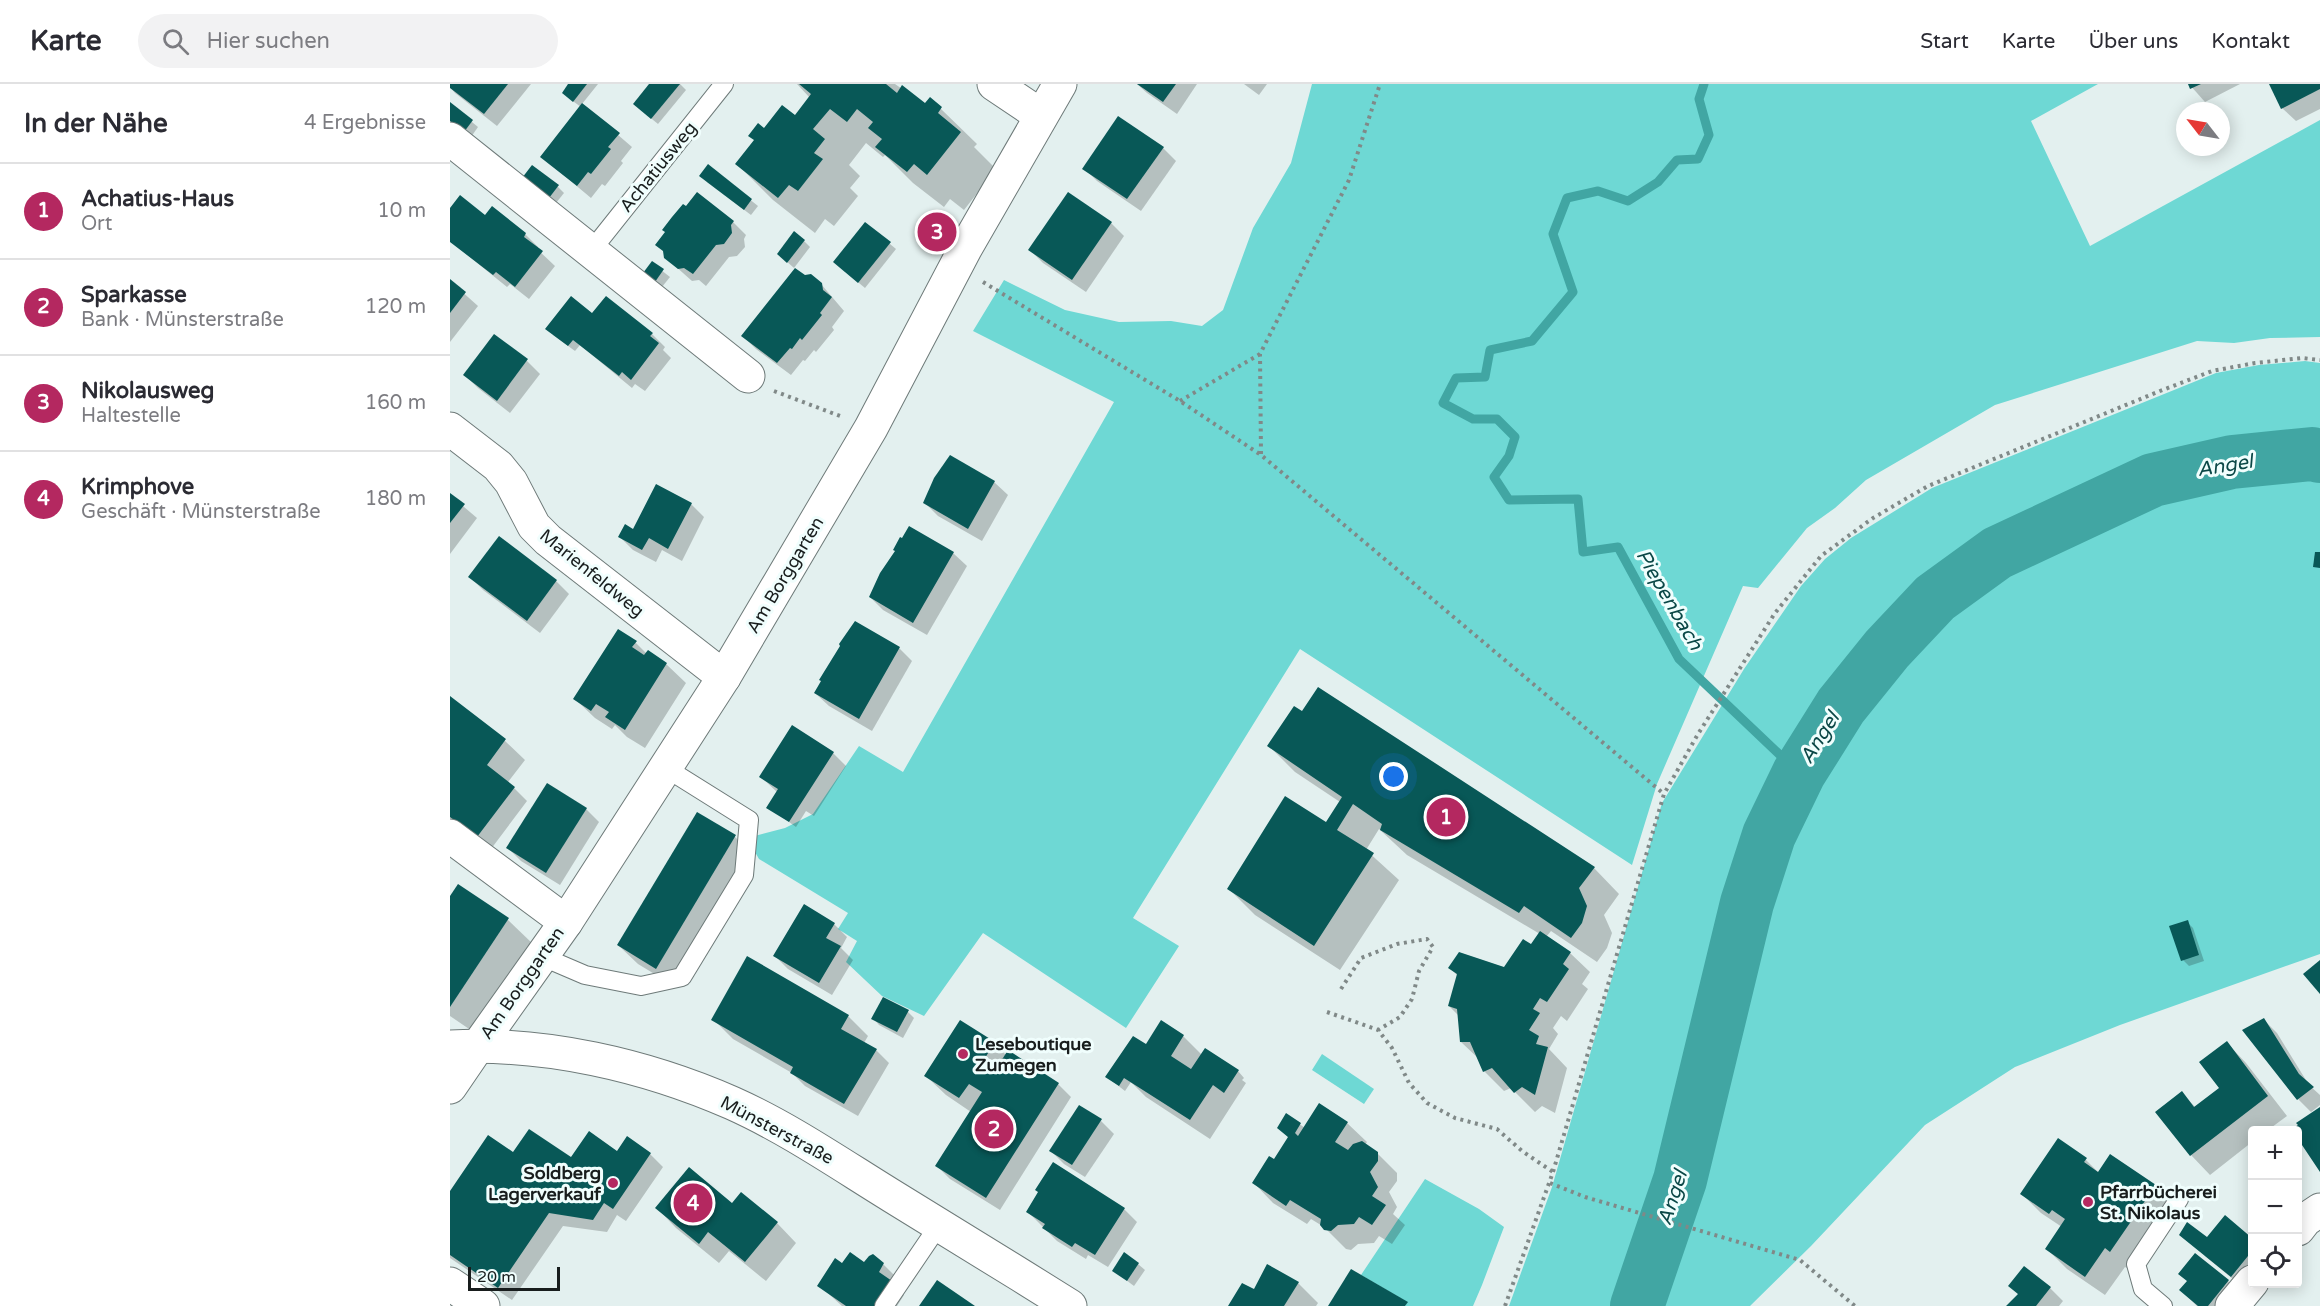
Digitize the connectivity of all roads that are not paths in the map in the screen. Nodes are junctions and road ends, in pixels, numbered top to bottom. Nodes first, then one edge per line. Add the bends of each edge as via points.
1 (724, 84) edge
2 (994, 84) edge
3 (1060, 84) edge
4 (1041, 115) junction
5 (450, 139) edge
6 (591, 251) junction
7 (748, 376) road end
8 (450, 429) edge
9 (724, 677) junction
10 (666, 768) junction
11 (450, 836) edge
12 (566, 922) junction
13 (543, 957) junction
14 (464, 1047) edge
15 (450, 1087) edge
16 (2179, 1199) dead end
17 (2320, 1210) edge
18 (2302, 1224) edge
19 (939, 1225) junction
20 (450, 1284) edge
21 (2248, 1288) edge
22 (483, 1306) edge
23 (885, 1306) edge
24 (1070, 1306) edge
25 (2163, 1306) edge
26 (2232, 1306) edge

1 - 6 lane, Achatiusweg
2 - 4 street
3 - 4 street, Am Borggarten
4 - 9 street, Am Borggarten via 871,428
5 - 6 street
6 - 7 street
8 - 9 street, Marienfeldweg via 498,466 534,526 548,540
9 - 10 street, Am Borggarten
10 - 12 street, Am Borggarten
10 - 13 lane via 749,820 744,874 682,977 642,986 585,975
11 - 12 street
12 - 13 street, Am Borggarten
13 - 14 street, Am Borggarten
14 - 15 street, Am Borggarten
14 - 19 street, Münsterstraße via 577,1055 631,1068 714,1096 788,1132
16 - 25 lane via 2136,1264 2142,1289
17 - 18 street
19 - 23 lane
19 - 24 street, Münsterstraße
20 - 22 street
21 - 26 street

